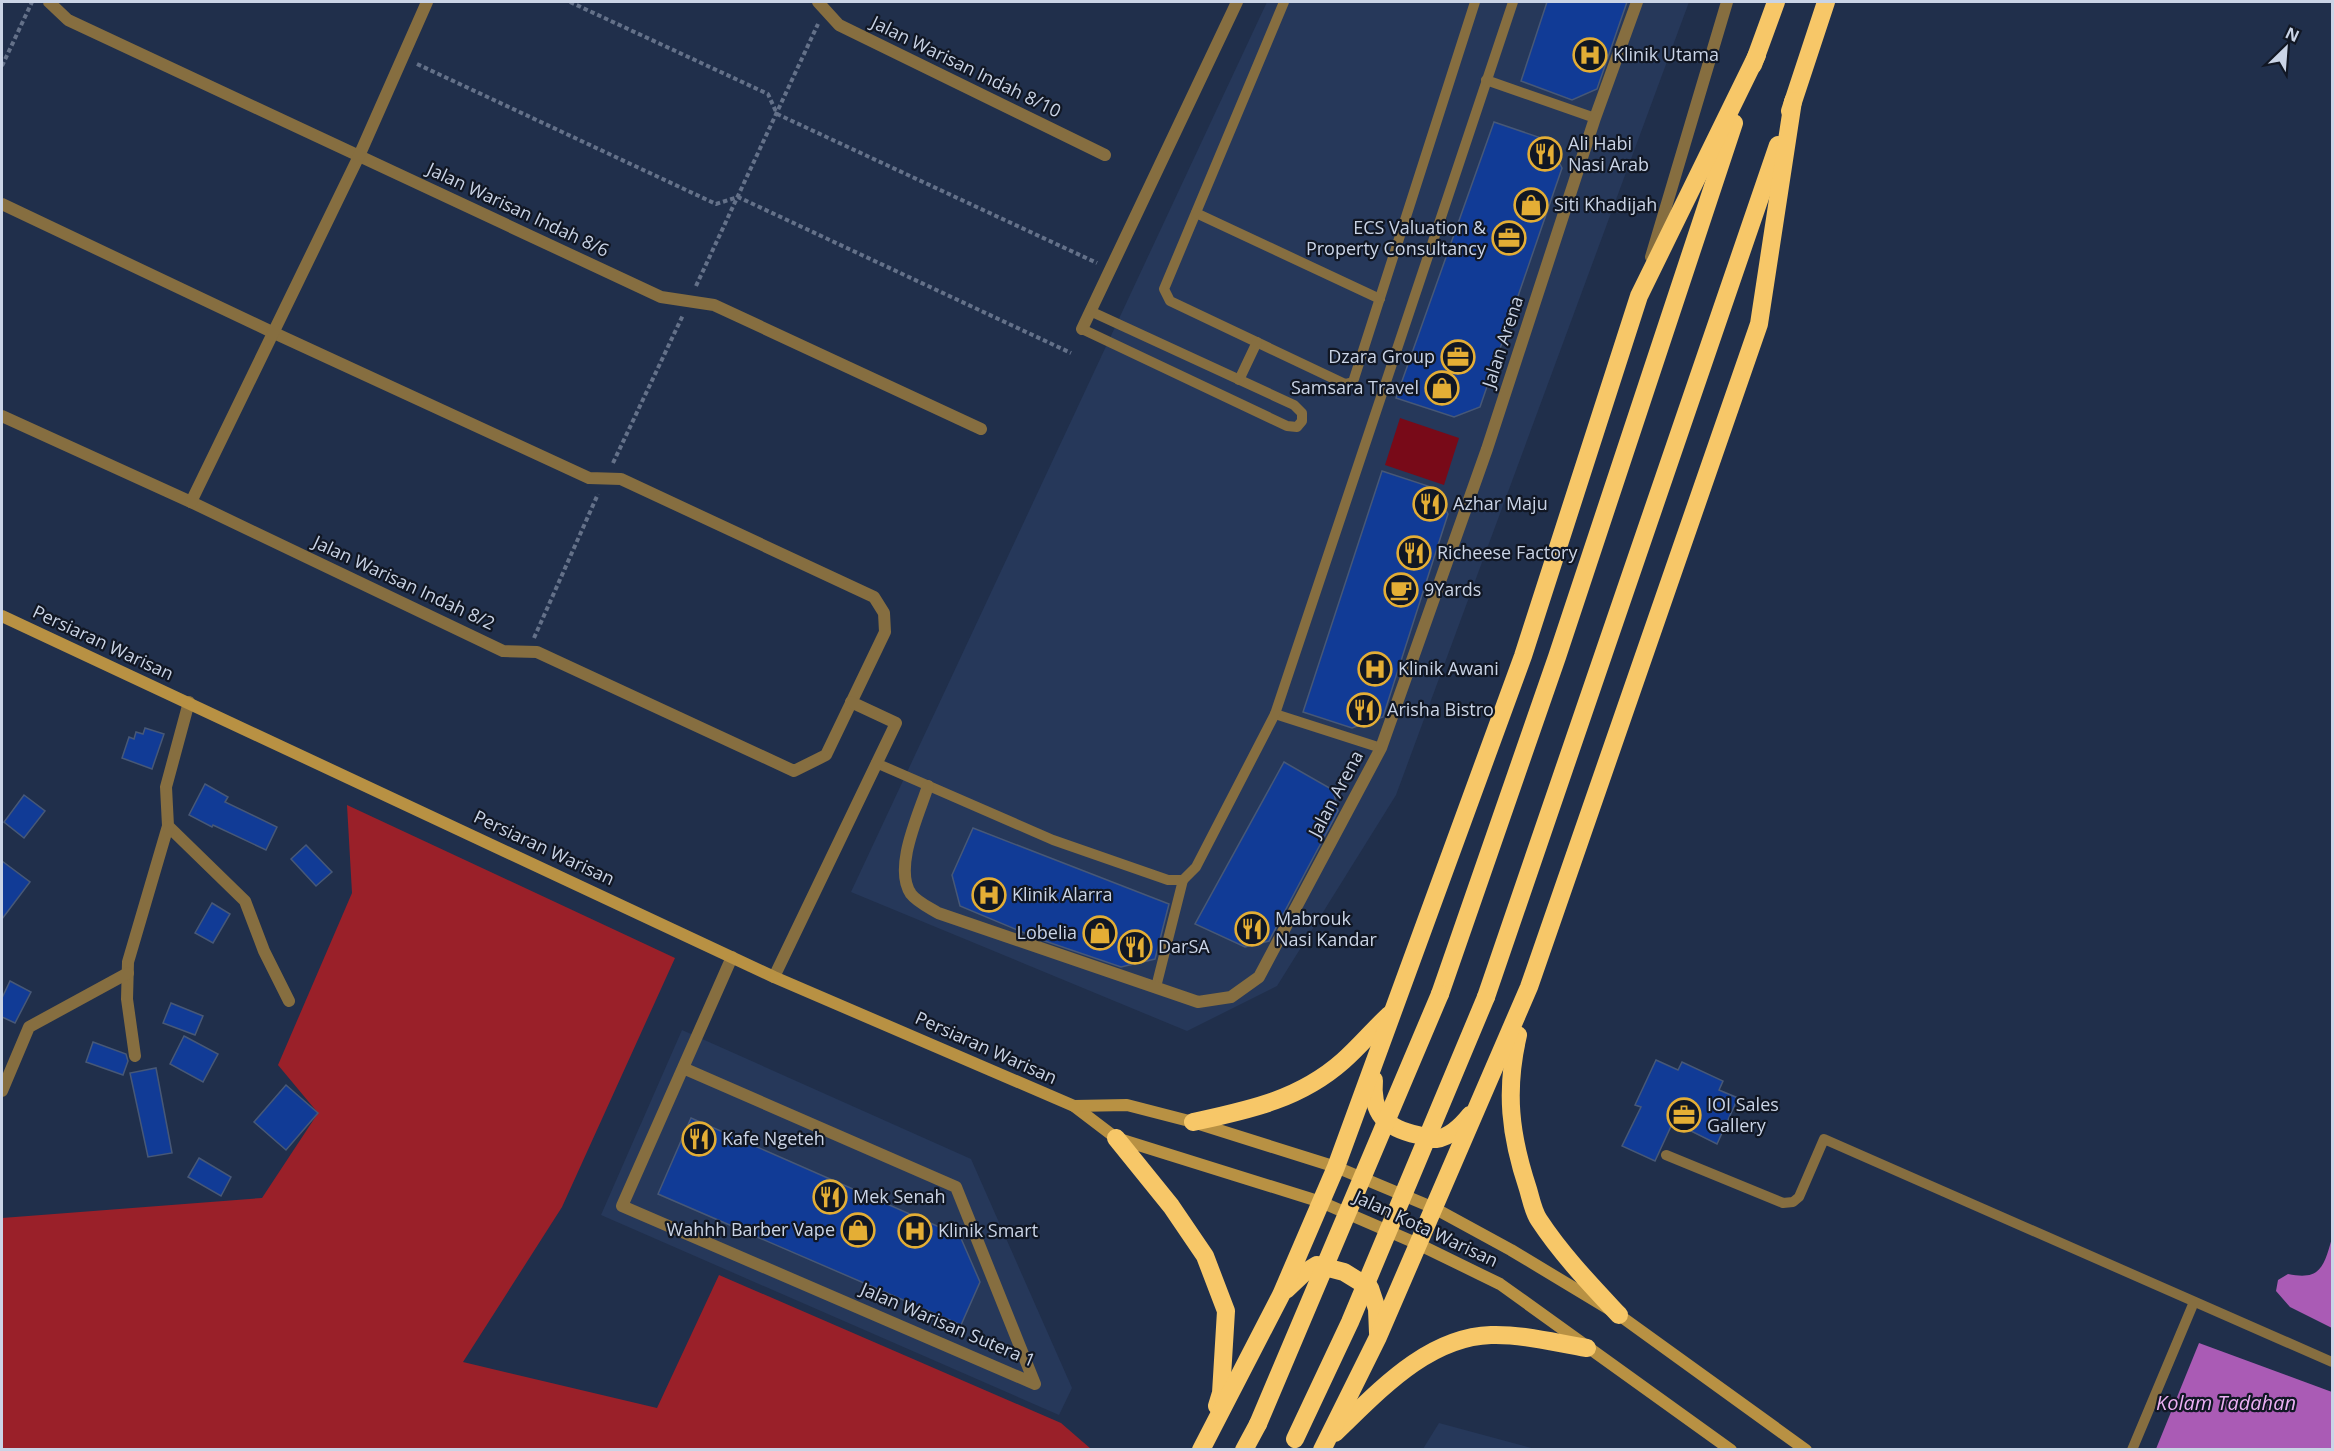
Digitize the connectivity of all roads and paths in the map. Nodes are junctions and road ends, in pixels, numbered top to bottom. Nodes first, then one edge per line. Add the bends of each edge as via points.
1 (32, 2) edge
2 (50, 2) edge
3 (427, 2) edge
4 (570, 2) edge
5 (1237, 2) edge
6 (1284, 2) edge
7 (1475, 2) edge
8 (1513, 2) edge
9 (1637, 2) edge
10 (1727, 2) edge
11 (1776, 2) edge
12 (1826, 2) edge
13 (821, 5) edge
14 (1757, 55) junction
15 (403, 57) junction
16 (2, 66) edge
17 (1486, 80) junction
18 (1793, 101) junction
19 (777, 114) junction
20 (1595, 118) junction
21 (1105, 155) dead end
22 (359, 156) junction
23 (738, 197) junction
24 (2, 204) edge
25 (1196, 213) junction
26 (1110, 269) junction
27 (1639, 296) junction
28 (1380, 299) junction
29 (689, 301) junction
30 (1090, 311) junction
31 (1082, 329) joint
32 (272, 332) junction
33 (1257, 342) junction
34 (1071, 353) dead end
35 (1239, 380) junction
36 (2, 416) edge
37 (981, 429) dead end
38 (605, 478) junction
39 (191, 502) junction
40 (2, 616) edge
41 (528, 651) junction
42 (189, 702) junction
43 (851, 702) junction
44 (1275, 714) junction
45 (1381, 748) junction
46 (876, 764) junction
47 (928, 786) junction
48 (168, 826) junction
49 (1183, 880) junction
50 (732, 957) junction
51 (128, 973) junction
52 (774, 977) junction
53 (1156, 987) junction
54 (1529, 987) junction
55 (289, 1001) dead end
56 (1392, 1012) junction
57 (135, 1056) dead end
58 (1375, 1062) junction
59 (683, 1068) junction
60 (2, 1090) edge
61 (1480, 1101) junction
62 (1074, 1106) junction
63 (1193, 1122) junction
64 (1116, 1138) junction
65 (1666, 1155) dead end
66 (1336, 1167) junction
67 (1321, 1202) junction
68 (1434, 1208) junction
69 (1418, 1244) junction
70 (1281, 1295) junction
71 (2194, 1302) junction
72 (1619, 1315) junction
73 (1378, 1337) junction
74 (1587, 1348) junction
75 (2332, 1362) edge
76 (1204, 1444) edge
77 (1292, 1444) edge
78 (1323, 1446) edge
79 (1244, 1449) edge
80 (1731, 1449) edge
81 (1806, 1449) edge
82 (2132, 1449) edge

1 - 16 path
2 - 22 street, Jalan Warisan Indah 8/6 via 68,20
3 - 15 street
4 - 19 path via 768,94
5 - 26 street
6 - 25 lane
7 - 28 lane
8 - 17 lane
9 - 20 street, Jalan Arena
10 - 27 street
11 - 14 highway
12 - 18 highway
13 - 19 path
13 - 21 street, Jalan Warisan Indah 8/10 via 839,25
14 - 27 highway
14 - 79 highway, bridge via 1561,646 1440,994
15 - 22 street
15 - 23 path via 716,204
17 - 20 lane
17 - 44 lane
18 - 54 highway via 1759,324
18 - 77 highway, bridge via 1486,997 1350,1322
19 - 23 path
19 - 26 path
20 - 45 street, Jalan Arena via 1487,450
22 - 29 street, Jalan Warisan Indah 8/6 via 661,297
22 - 32 street
23 - 29 path
23 - 34 path
24 - 32 street
25 - 28 lane
25 - 33 lane via 1165,295
26 - 30 street
27 - 56 highway via 1523,656
28 - 33 lane via 1353,382 1345,384
29 - 37 street, Jalan Warisan Indah 8/6 via 714,305
29 - 38 path
30 - 31 street
30 - 35 lane
31 - 35 lane via 1287,426 1300,424 1303,417 1294,405
32 - 38 street via 589,478
32 - 39 street
33 - 35 lane
36 - 39 street, Jalan Warisan Indah 8/2
38 - 41 path
38 - 43 street via 621,479 874,597 885,613 885,632
39 - 41 street, Jalan Warisan Indah 8/2 via 503,651
40 - 42 street, Persiaran Warisan
41 - 43 street, Jalan Warisan Indah 8/2 via 794,771 826,754
42 - 48 street via 166,787
42 - 50 street, Persiaran Warisan
43 - 46 street via 896,723
44 - 45 lane
44 - 49 lane via 1196,867
45 - 53 street, Jalan Arena via 1259,977 1231,998 1198,1002
46 - 47 lane
46 - 52 street
47 - 49 lane via 1053,840 1168,880
47 - 53 street, Jalan Arena via 906,854 904,878 912,896 938,914
48 - 51 street
48 - 55 street via 245,901
49 - 53 lane
50 - 52 street, Persiaran Warisan
50 - 59 street, Jalan Warisan Sutera 1
51 - 57 street via 127,999
51 - 60 street via 29,1027
52 - 62 street, Persiaran Warisan
54 - 61 highway
54 - 72 highway via 1511,1063 1510,1113 1521,1167 1537,1218 1575,1268
56 - 58 highway
56 - 63 highway via 1343,1061 1286,1098
58 - 61 highway via 1372,1097 1379,1115 1404,1132 1436,1139 1460,1128
58 - 66 highway
59 - 59 street, Jalan Warisan Sutera 1 via 956,1187 1035,1384 622,1206
61 - 68 highway
62 - 63 street, Jalan Kota Warisan via 1127,1105
62 - 64 street, Jalan Kota Warisan
63 - 66 street, Jalan Kota Warisan
64 - 67 street, Jalan Kota Warisan
64 - 76 highway via 1205,1256 1226,1311 1221,1393
65 - 71 lane via 1783,1203 1794,1202 1824,1139
66 - 67 highway
66 - 68 street, Jalan Kota Warisan
67 - 69 street, Jalan Kota Warisan
67 - 70 highway
68 - 69 highway
68 - 72 street, Jalan Kota Warisan
69 - 73 highway
69 - 74 street, Jalan Kota Warisan via 1500,1284
70 - 73 highway via 1317,1265 1344,1272 1370,1288 1377,1309
70 - 76 highway
71 - 75 lane
71 - 82 lane
72 - 81 street, Jalan Kota Warisan
73 - 78 highway
74 - 78 highway via 1491,1335 1436,1350 1378,1391
74 - 80 street, Jalan Kota Warisan

